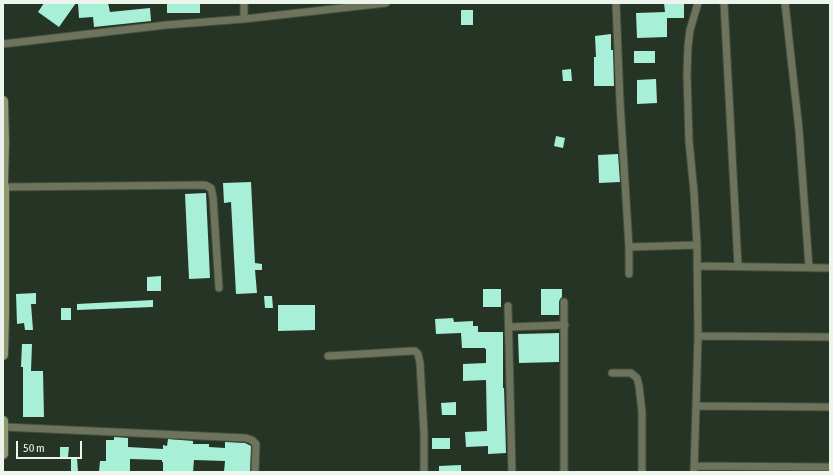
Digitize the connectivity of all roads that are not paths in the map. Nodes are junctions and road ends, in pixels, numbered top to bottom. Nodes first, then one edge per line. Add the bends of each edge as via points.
1 (244, 3) edge
2 (386, 3) edge
3 (616, 3) edge
4 (698, 3) edge
5 (724, 3) edge
6 (785, 3) edge
7 (324, 6) edge
8 (244, 19) junction
9 (3, 44) edge
10 (3, 101) edge
11 (4, 142) edge
12 (4, 187) edge
13 (3, 226) edge
14 (697, 245) junction
15 (629, 247) junction
16 (697, 266) junction
17 (738, 266) junction
18 (809, 267) junction
19 (830, 268) edge
20 (629, 274) dead end
21 (218, 288) dead end
22 (564, 302) dead end
23 (508, 306) dead end
24 (4, 314) edge
25 (565, 325) junction
26 (509, 327) junction
27 (698, 336) junction
28 (830, 337) edge
29 (3, 355) edge
30 (328, 356) dead end
31 (612, 373) dead end
32 (696, 406) junction
33 (830, 406) edge
34 (3, 421) edge
35 (4, 427) edge
36 (3, 454) edge
37 (830, 467) edge
38 (694, 469) edge
39 (255, 472) edge
40 (424, 472) edge
41 (512, 472) edge
42 (564, 472) edge
43 (642, 472) edge

1 - 8 street
2 - 7 street
3 - 15 street
4 - 14 street via 690,30 687,74
5 - 17 street
6 - 18 street via 799,130
7 - 8 street
8 - 9 street via 166,25
10 - 11 main road
11 - 12 main road
12 - 13 main road
12 - 21 street via 205,185 211,188 213,197
13 - 24 main road
14 - 15 street
14 - 16 street
15 - 20 street
16 - 17 street
16 - 27 street
17 - 18 street
18 - 19 street
22 - 25 street
23 - 26 street
24 - 29 main road
25 - 26 street
25 - 42 street
26 - 41 street
27 - 28 street
27 - 32 street
30 - 40 street via 416,351 420,363
31 - 43 street via 631,373 637,378 642,412
32 - 33 street
32 - 38 street
34 - 35 main road
35 - 36 main road
35 - 39 street via 252,440 256,444
37 - 38 street

